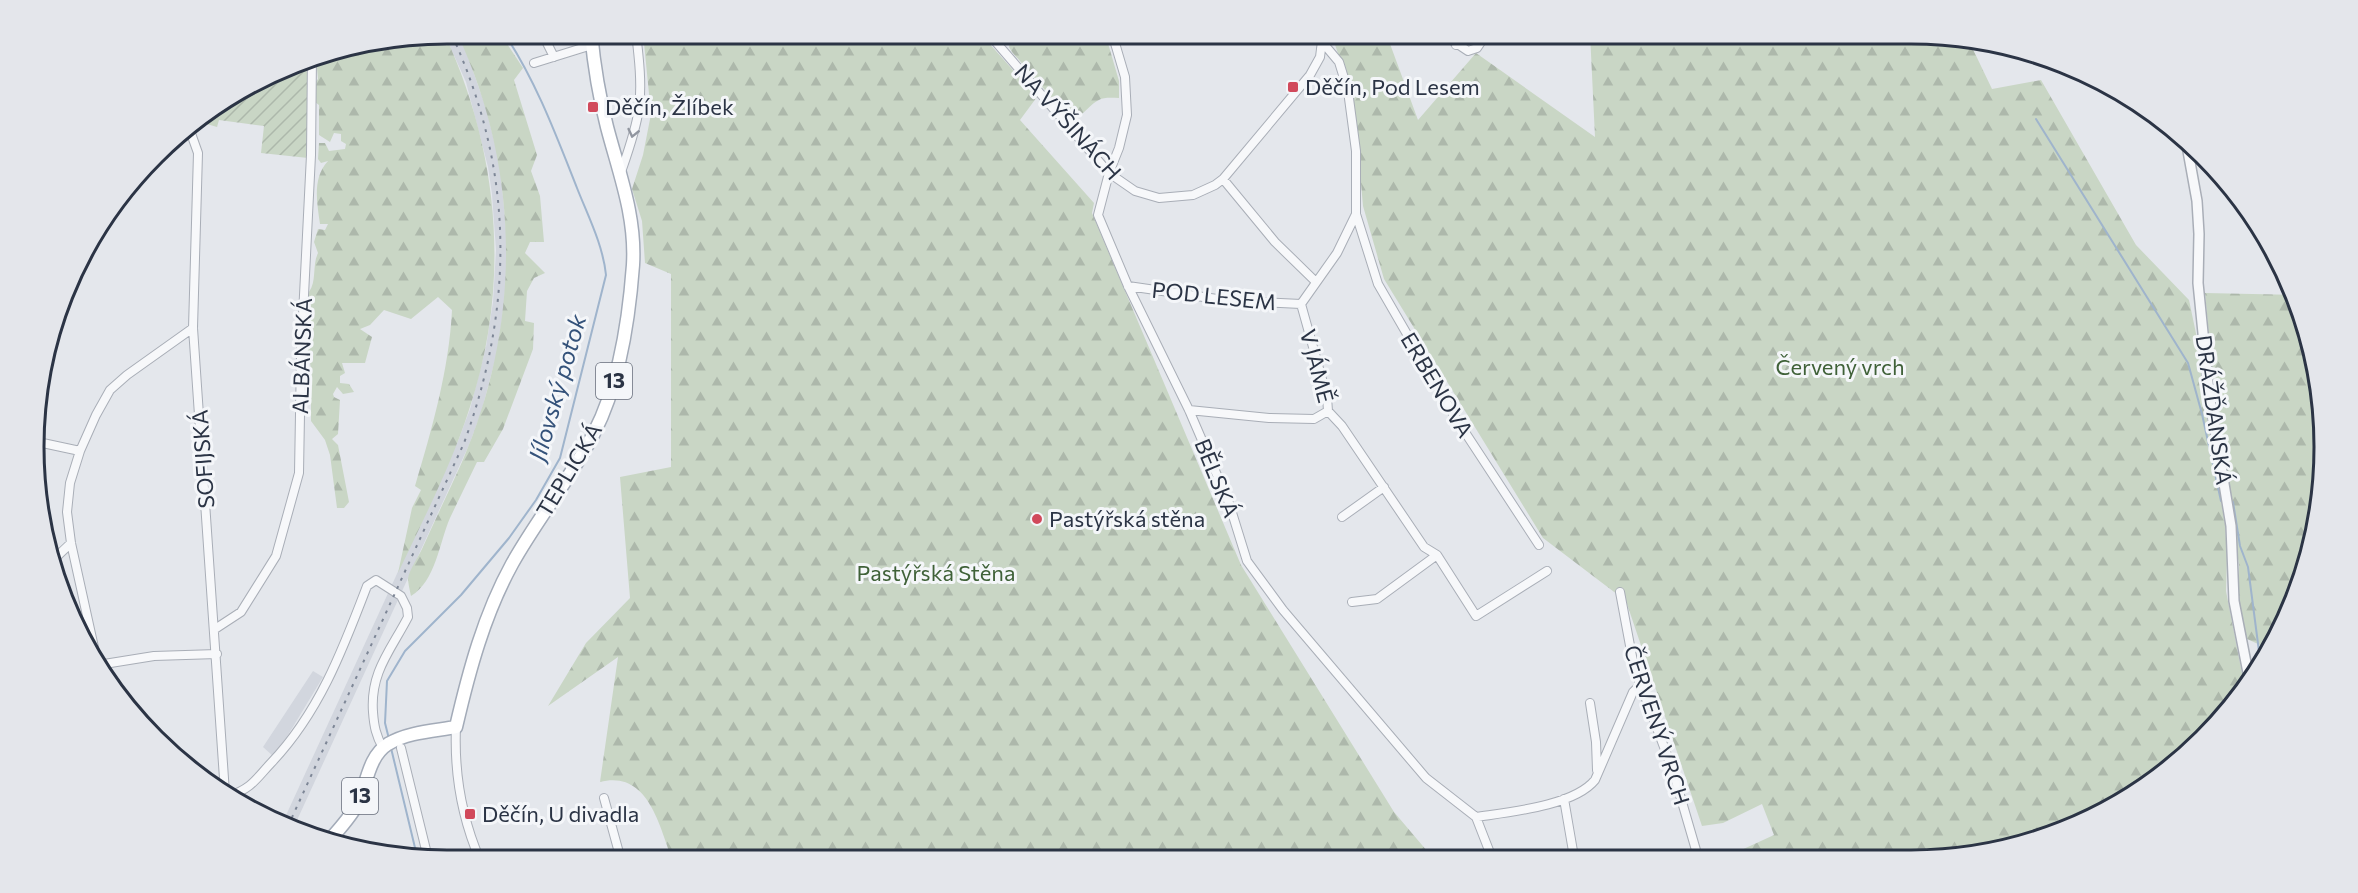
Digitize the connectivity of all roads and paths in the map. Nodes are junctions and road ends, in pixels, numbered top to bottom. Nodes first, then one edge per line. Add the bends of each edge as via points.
1 (548, 44) edge
2 (581, 44) edge
3 (593, 44) edge
4 (637, 44) edge
5 (998, 44) edge
6 (1115, 44) edge
7 (1323, 44) edge
8 (1324, 44) edge
9 (1480, 44) edge
10 (1456, 45) edge
11 (554, 57) junction
12 (534, 63) dead end
13 (312, 67) edge
14 (192, 135) edge
15 (2189, 155) edge
16 (621, 172) junction
17 (1109, 173) junction
18 (1223, 179) junction
19 (1356, 214) junction
20 (1316, 282) junction
21 (1128, 286) junction
22 (1301, 304) junction
23 (194, 328) junction
24 (1189, 410) junction
25 (1328, 411) junction
26 (44, 443) edge
27 (80, 451) junction
28 (1384, 487) junction
29 (1342, 517) dead end
30 (70, 543) junction
31 (1539, 545) dead end
32 (58, 555) edge
33 (1437, 555) junction
34 (1547, 571) dead end
35 (1620, 592) dead end
36 (1352, 602) dead end
37 (215, 629) junction
38 (93, 640) edge
39 (217, 654) junction
40 (108, 665) edge
41 (2247, 669) edge
42 (1641, 684) junction
43 (1590, 703) dead end
44 (456, 727) junction
45 (399, 744) junction
46 (384, 747) junction
47 (1597, 775) junction
48 (226, 784) edge
49 (239, 792) edge
50 (604, 798) dead end
51 (1564, 799) junction
52 (1476, 817) junction
53 (335, 834) edge
54 (426, 849) edge
55 (476, 850) edge
56 (618, 850) edge
57 (1489, 850) edge
58 (1573, 850) edge
59 (1696, 850) edge

1 - 11 street
2 - 11 street
3 - 16 main road, TEPLICKÁ / 13 via 601,104
4 -> 16 street via 639,108
5 - 17 street, NA VÝŠINÁCH
6 - 17 street, BĚLSKÁ via 1125,77 1127,115
7 - 18 street, NA VÝŠINÁCH via 1310,75
8 - 19 street via 1339,62 1348,91 1356,151
9 - 10 street via 1468,51
11 - 12 street
13 - 37 street, ALBÁNSKÁ via 299,473 276,556 241,612
14 - 23 street, SOFIJSKÁ via 198,153
15 - 41 street, DRÁŽĎANSKÁ via 2197,201 2198,283 2209,393 2231,526 2234,601
16 - 44 main road, TEPLICKÁ / 13 via 631,217 633,265 610,396 593,435 524,543 498,594 476,651
17 - 18 street, NA VÝŠINÁCH via 1135,191 1168,198 1198,193
17 - 21 street, BĚLSKÁ via 1098,215
18 - 20 street via 1275,242
19 - 20 street via 1337,253
19 - 31 street, ERBENOVA via 1378,284 1455,417
20 - 22 street, V JÁMĚ
21 - 22 street, POD LESEM via 1224,300
21 - 24 street, BĚLSKÁ
22 - 25 street, V JÁMĚ
23 - 27 street via 110,390
23 - 37 street, SOFIJSKÁ
24 - 25 street via 1314,419
24 - 52 street, BĚLSKÁ via 1229,503 1248,561 1283,610 1426,778
25 - 28 street, V JÁMĚ
26 - 27 street
27 - 30 street via 70,483
28 - 29 street
28 - 33 street, V JÁMĚ via 1424,547
30 - 32 street
30 - 38 street
33 - 34 street, V JÁMĚ via 1476,616
33 - 36 street via 1377,599
35 - 42 street, ČERVENÝ VRCH via 1634,667
37 - 39 street, SOFIJSKÁ
39 - 40 street via 154,656
39 - 48 street, SOFIJSKÁ
42 - 47 street via 1633,692
42 - 59 street, ČERVENÝ VRCH via 1673,771
43 - 47 street
44 - 45 main road, 13 via 411,734
44 - 55 street, TEPLICKÁ via 456,780
45 - 46 main road, 13
45 - 54 street
46 - 49 street via 376,736 373,686 408,617 401,596 376,580 367,586 337,662 304,723 288,747 245,791
46 - 53 main road, 13 via 373,761 351,815
47 - 51 street via 1588,789
50 - 56 street
51 - 52 street
51 - 58 street
52 - 57 street

